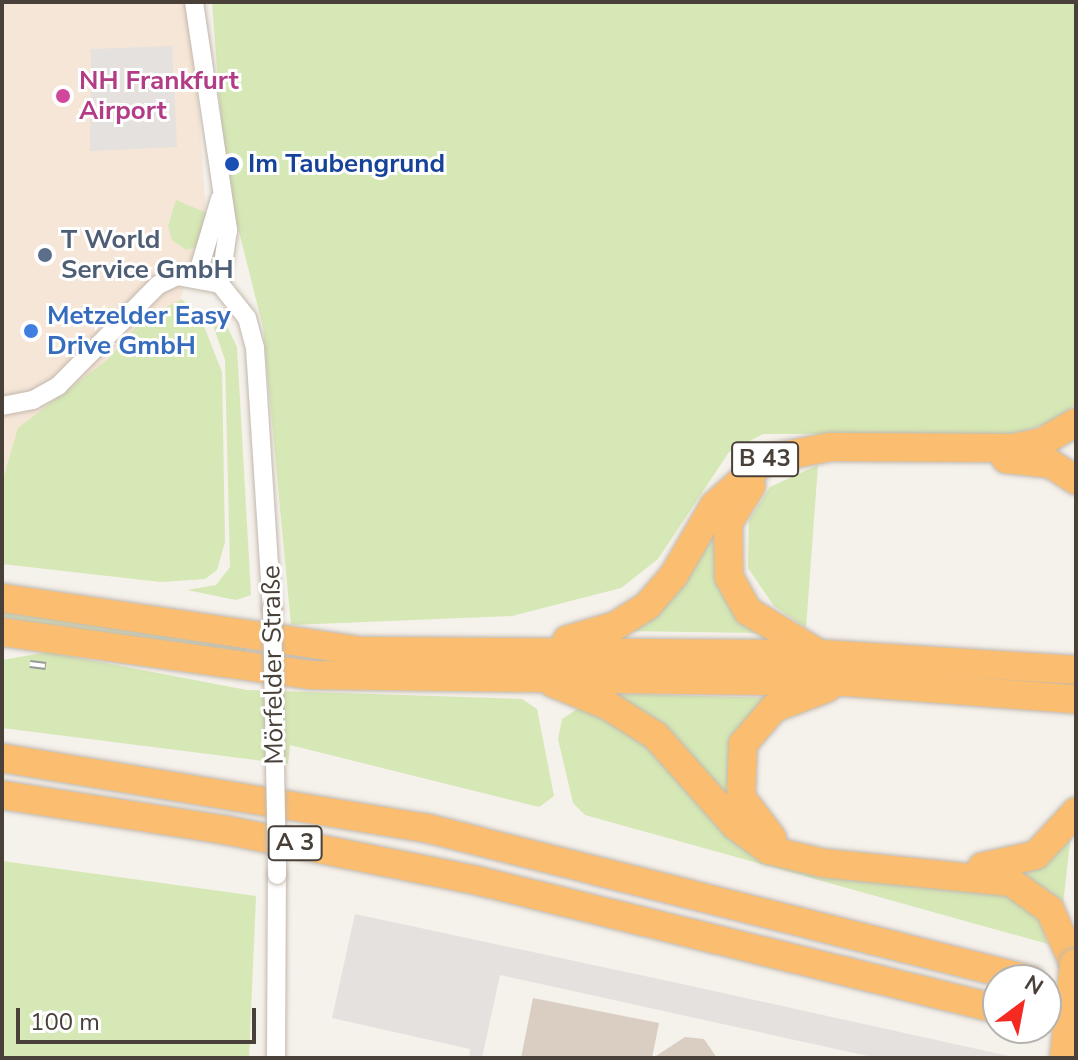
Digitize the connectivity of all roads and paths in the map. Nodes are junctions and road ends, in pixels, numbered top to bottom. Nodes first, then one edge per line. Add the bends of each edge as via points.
1 (194, 2) edge
2 (220, 199) junction
3 (197, 276) junction
4 (220, 284) junction
5 (2, 406) edge
6 (1076, 422) edge
7 (1076, 480) edge
8 (2, 598) edge
9 (5, 632) edge
10 (821, 654) junction
11 (529, 662) junction
12 (418, 663) junction
13 (1076, 670) edge
14 (848, 682) junction
15 (1076, 699) edge
16 (2, 758) edge
17 (2, 795) edge
18 (1076, 812) edge
19 (1072, 961) edge
20 (982, 968) edge
21 (982, 1005) edge
22 (276, 1058) edge
23 (1064, 1058) edge

1 - 2 street
2 - 3 street
2 - 4 street via 228,230
3 - 4 street
3 - 5 street via 158,285 45,395
4 - 22 street, Mörfelder Straße, bridge via 247,318 255,348 272,608
6 - 11 highway, B 43 via 1042,442 1014,448 830,447 766,459 714,506 684,560 648,605 615,626
7 - 10 highway, B 43 via 1051,464 1013,459 819,458 770,471 735,506 725,539 729,577 759,620
8 - 12 highway, B 43 via 87,606
9 - 12 highway, B 43 via 312,675
10 - 11 highway, B 43
10 - 13 highway, B 43
11 - 12 highway, B 43
11 - 14 highway, B 43
11 - 19 highway, B 43 via 642,726 736,826 769,850 823,863 1011,882 1036,895
14 - 15 highway, B 43
14 - 18 highway, B 43 via 774,708 743,744 741,797 773,838 833,854 1009,866 1051,845
16 - 20 highway, A 3 via 426,828
17 - 21 highway, A 3 via 225,830 475,880
19 - 23 highway, bridge

